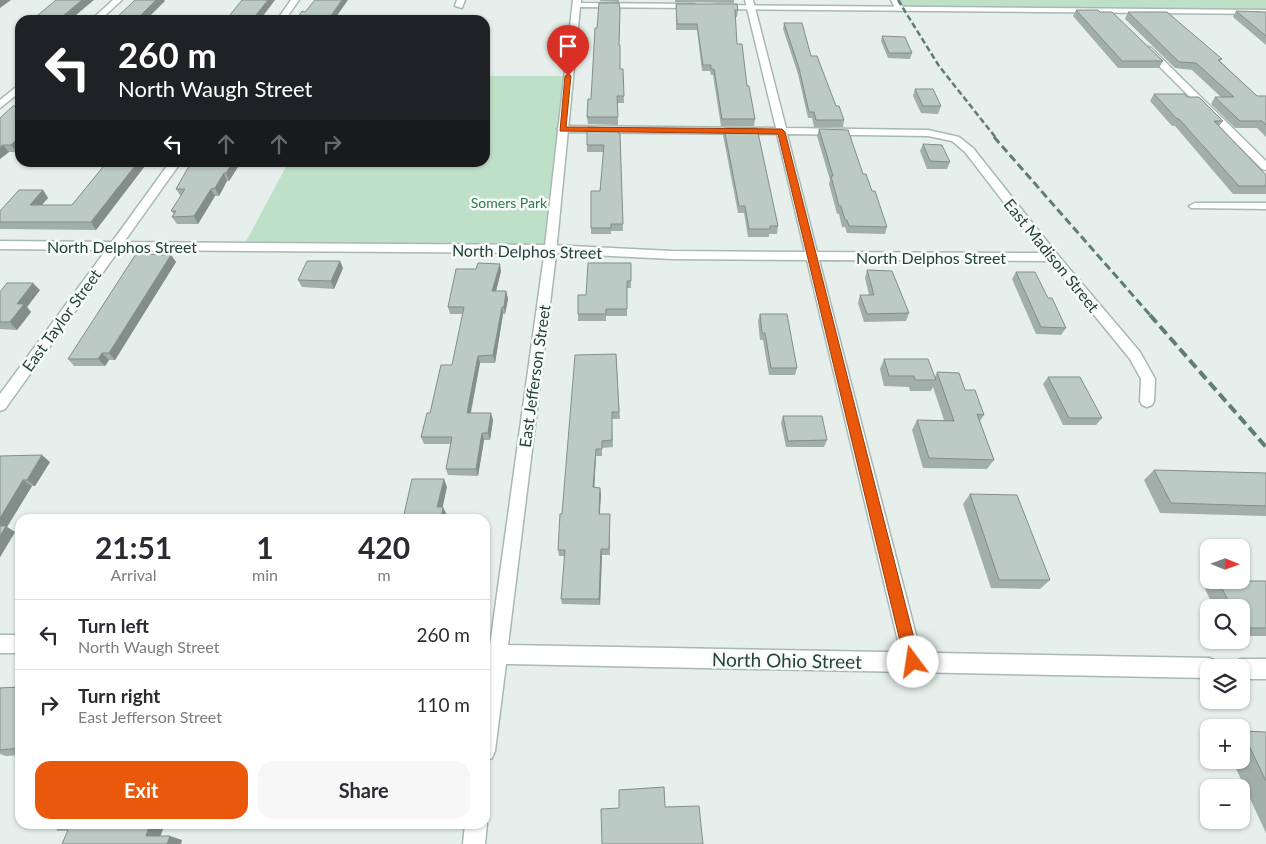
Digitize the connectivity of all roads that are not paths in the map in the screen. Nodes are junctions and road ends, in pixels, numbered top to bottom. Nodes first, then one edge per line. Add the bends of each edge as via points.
1 (118, 0) edge
2 (296, 0) edge
3 (895, 0) edge
4 (576, 3) edge
5 (750, 4) edge
6 (899, 8) junction
7 (1108, 10) junction
8 (1266, 12) edge
9 (101, 15) edge
10 (285, 15) edge
11 (1122, 24) edge
12 (1142, 44) edge
13 (15, 92) edge
14 (0, 105) edge
15 (562, 129) junction
16 (782, 132) junction
17 (172, 167) edge
18 (1266, 167) edge
19 (1195, 206) dead end
20 (1266, 206) edge
21 (0, 245) edge
22 (115, 246) junction
23 (551, 249) junction
24 (812, 256) junction
25 (1053, 258) junction
26 (1147, 401) dead end
27 (0, 405) edge
28 (0, 644) edge
29 (15, 644) edge
30 (491, 654) edge
31 (913, 662) junction
32 (1200, 668) edge
33 (1250, 669) edge
34 (1266, 669) edge
35 (490, 670) edge
36 (476, 829) edge
37 (474, 844) edge

1 - 9 street
2 - 10 street
3 - 6 street
4 - 5 street
4 - 15 street, East Jefferson Street
5 - 6 street
5 - 16 street
6 - 7 street
7 - 8 street
7 - 11 street
12 - 18 street
13 - 14 street
15 - 16 street, East Madison Street
15 - 23 street, East Jefferson Street
16 - 24 street
16 - 25 street, East Madison Street via 928,134 955,139 969,150
17 - 22 street, East Taylor Street
19 - 20 street
21 - 22 street, North Delphos Street
22 - 23 street, North Delphos Street
22 - 27 street, East Taylor Street
23 - 24 street, North Delphos Street via 672,255
23 - 30 street, East Jefferson Street
24 - 25 street, North Delphos Street
24 - 31 street
25 - 26 street, East Madison Street via 1135,356 1148,379
28 - 29 street
30 - 31 street, North Ohio Street
30 - 35 street, East Jefferson Street
31 - 32 street, North Ohio Street
33 - 34 street
36 - 37 street

